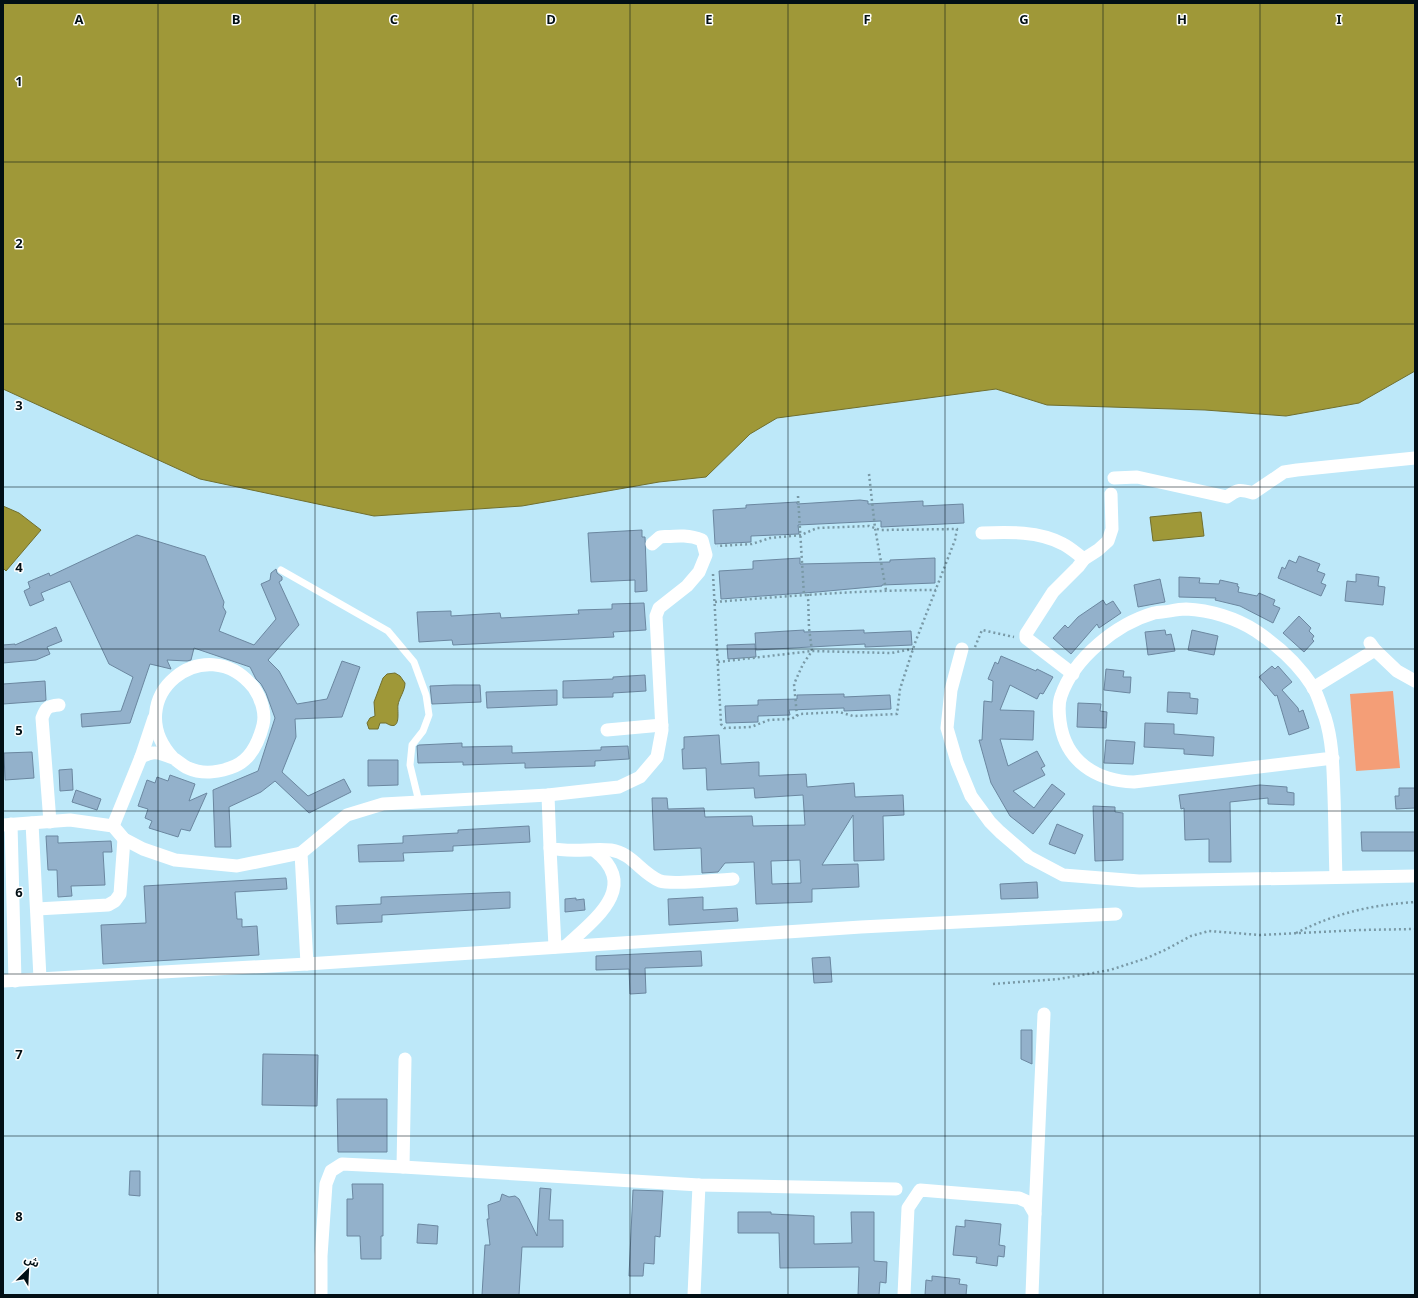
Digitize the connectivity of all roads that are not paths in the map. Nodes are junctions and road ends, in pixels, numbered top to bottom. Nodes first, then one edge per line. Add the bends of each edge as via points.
1 (1415, 458) edge
2 (1114, 478) dead end
3 (1111, 494) dead end
4 (982, 533) dead end
5 (652, 544) dead end
6 (1084, 558) junction
7 (282, 570) dead end
8 (962, 649) road end
9 (1073, 674) junction
10 (1415, 681) edge
11 (1313, 688) junction
12 (59, 705) dead end
13 (155, 713) junction
14 (662, 725) junction
15 (607, 730) dead end
16 (141, 757) junction
17 (173, 758) junction
18 (1333, 758) junction
19 (548, 795) junction
20 (419, 802) junction
21 (50, 822) junction
22 (32, 823) junction
23 (7, 824) edge
24 (112, 826) junction
25 (124, 839) junction
26 (550, 848) junction
27 (595, 851) junction
28 (301, 853) junction
29 (1415, 876) edge
30 (1336, 877) junction
31 (733, 879) dead end
32 (37, 909) junction
33 (1116, 914) dead end
34 (560, 947) junction
35 (307, 964) junction
36 (40, 978) junction
37 (9, 981) edge
38 (1044, 1014) dead end
39 (405, 1059) dead end
40 (403, 1167) junction
41 (699, 1184) junction
42 (896, 1189) dead end
43 (1036, 1214) junction
44 (321, 1295) edge
45 (694, 1295) edge
46 (904, 1295) edge
47 (1032, 1295) edge

1 - 2 street via 1284,472 1253,493 1235,491 1227,497 1137,477
3 - 6 street via 1112,529 1108,541
4 - 6 street via 1013,532 1048,538 1062,543
5 - 14 street via 660,537 695,537 702,540 706,555 699,572 687,586 659,608 656,616
6 - 9 street via 1078,568 1053,592 1026,634 1026,638
7 - 20 lane via 388,631 414,662 426,695 429,715 423,731 412,745 410,766
8 - 30 street via 951,690 947,728 957,762 971,796 990,822 1029,856 1063,875 1139,881
9 - 11 street via 1094,648 1112,633 1154,613 1185,609 1211,612 1250,627 1280,650
9 - 18 street via 1061,697 1059,712 1064,741 1074,757 1086,768 1102,776 1122,782 1134,782
10 - 11 street via 1398,671 1373,646
11 - 18 street via 1325,718
12 - 21 street via 49,706 42,718
13 - 16 street
13 - 17 street via 157,732 164,749
13 - 17 street via 162,691 174,677 195,666 214,664 231,669 247,679 257,692 264,716 260,739 250,755 237,765 219,772 188,768
14 - 15 street
14 - 19 street via 657,757 640,777 619,787
16 - 17 street via 153,753
16 - 24 street
18 - 30 street
19 - 20 street
19 - 26 street
20 - 28 street via 383,804 347,815
21 - 22 street
21 - 24 street via 70,820
22 - 23 street
22 - 32 street
23 - 37 street
24 - 25 street
25 - 28 street via 143,849 175,860 237,866
25 - 32 street via 120,894 114,901 108,905
26 - 27 street via 562,851
26 - 34 street
27 - 31 street via 611,850 626,855 642,870 660,881
27 - 34 street via 604,858 613,873 615,883 612,895 594,920
28 - 35 street
29 - 30 street
32 - 36 street
33 - 34 street via 861,927
34 - 35 street
35 - 36 street
36 - 37 street
38 - 43 street
39 - 40 street
40 - 41 street
40 - 44 street via 342,1164 331,1171 326,1184
41 - 42 street
41 - 45 street
43 - 46 street via 1028,1202 1019,1198 920,1190 908,1208
43 - 47 street

